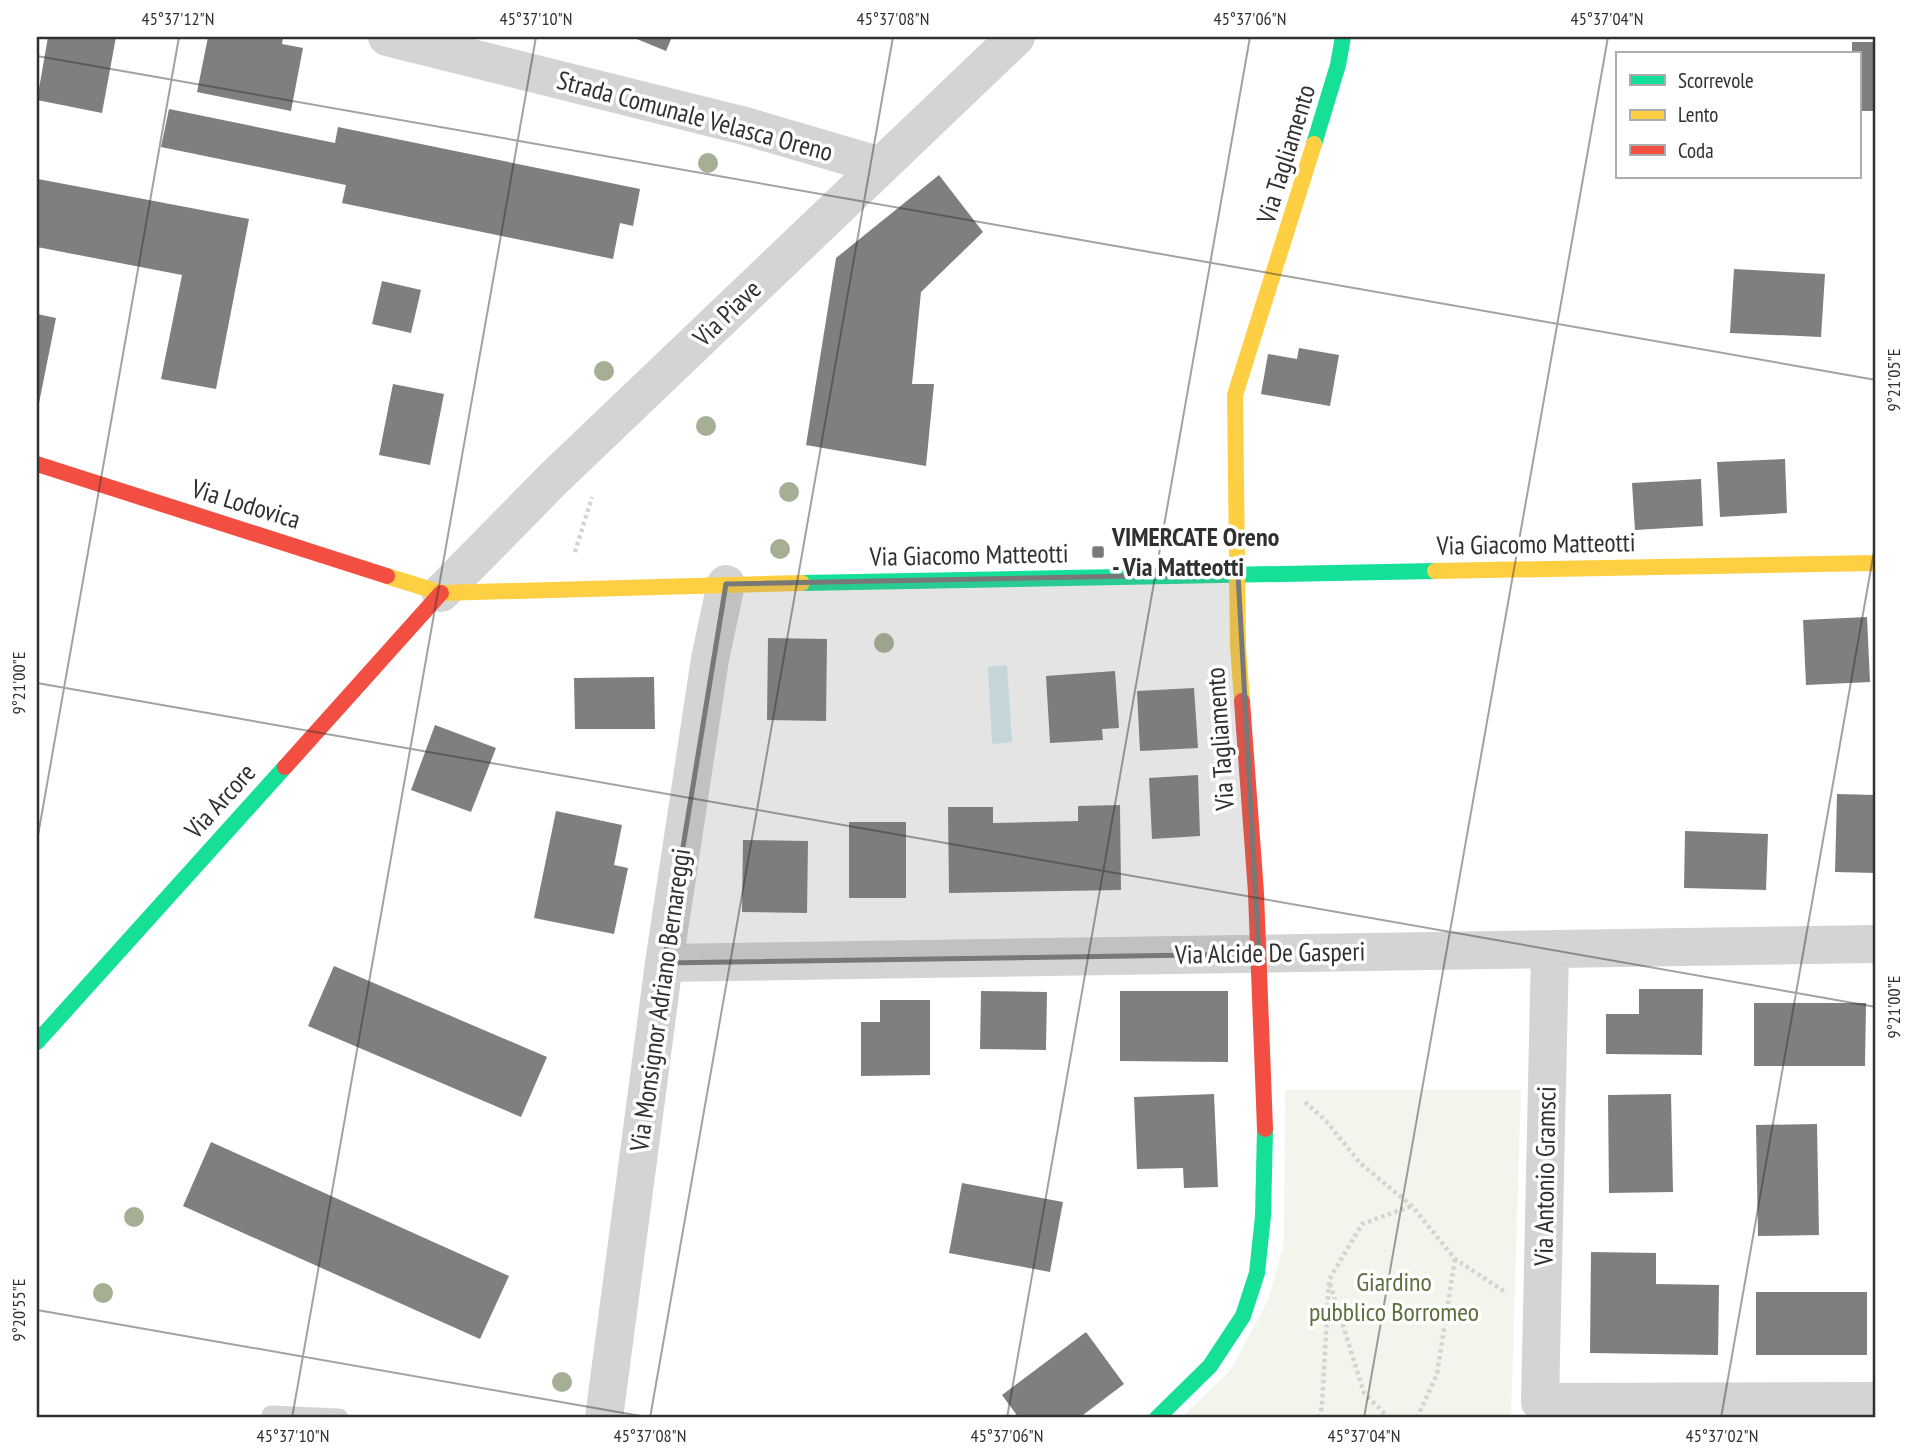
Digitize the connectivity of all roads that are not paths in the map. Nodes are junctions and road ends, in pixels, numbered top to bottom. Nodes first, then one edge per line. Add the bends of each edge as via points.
1 (387, 37) edge
2 (1016, 37) edge
3 (1343, 37) edge
4 (881, 166) junction
5 (37, 464) edge
6 (1876, 563) edge
7 (1238, 574) junction
8 (726, 584) junction
9 (441, 593) junction
10 (1876, 944) edge
11 (1550, 950) junction
12 (1259, 954) junction
13 (664, 963) junction
14 (37, 1042) edge
15 (1876, 1401) edge
16 (271, 1415) dead end
17 (339, 1418) edge
18 (604, 1418) edge
19 (1157, 1418) edge

1 - 4 street, Strada Comunale Velasca Oreno via 745,126
2 - 4 street, Via Piave
3 - 7 street, Via Tagliamento via 1275,277 1235,395
4 - 9 street, Via Piave via 553,479
5 - 9 street, Via Lodovica
6 - 7 street, Via Giacomo Matteotti
7 - 8 street, Via Giacomo Matteotti
7 - 12 street, Via Tagliamento via 1238,646
8 - 9 street, Via Giacomo Matteotti
8 - 13 street, Via Monsignor Adriano Bernareggi via 710,659
9 - 14 street, Via Arcore
10 - 11 street, Via Alcide De Gasperi
11 - 12 street, Via Alcide De Gasperi
11 - 15 street, Via Antonio Gramsci via 1540,1402
12 - 13 street, Via Alcide De Gasperi
12 - 19 street, Via Tagliamento via 1265,1067 1263,1216 1257,1273 1243,1316 1210,1366
13 - 18 street, Via Monsignor Adriano Bernareggi
16 - 17 lane

